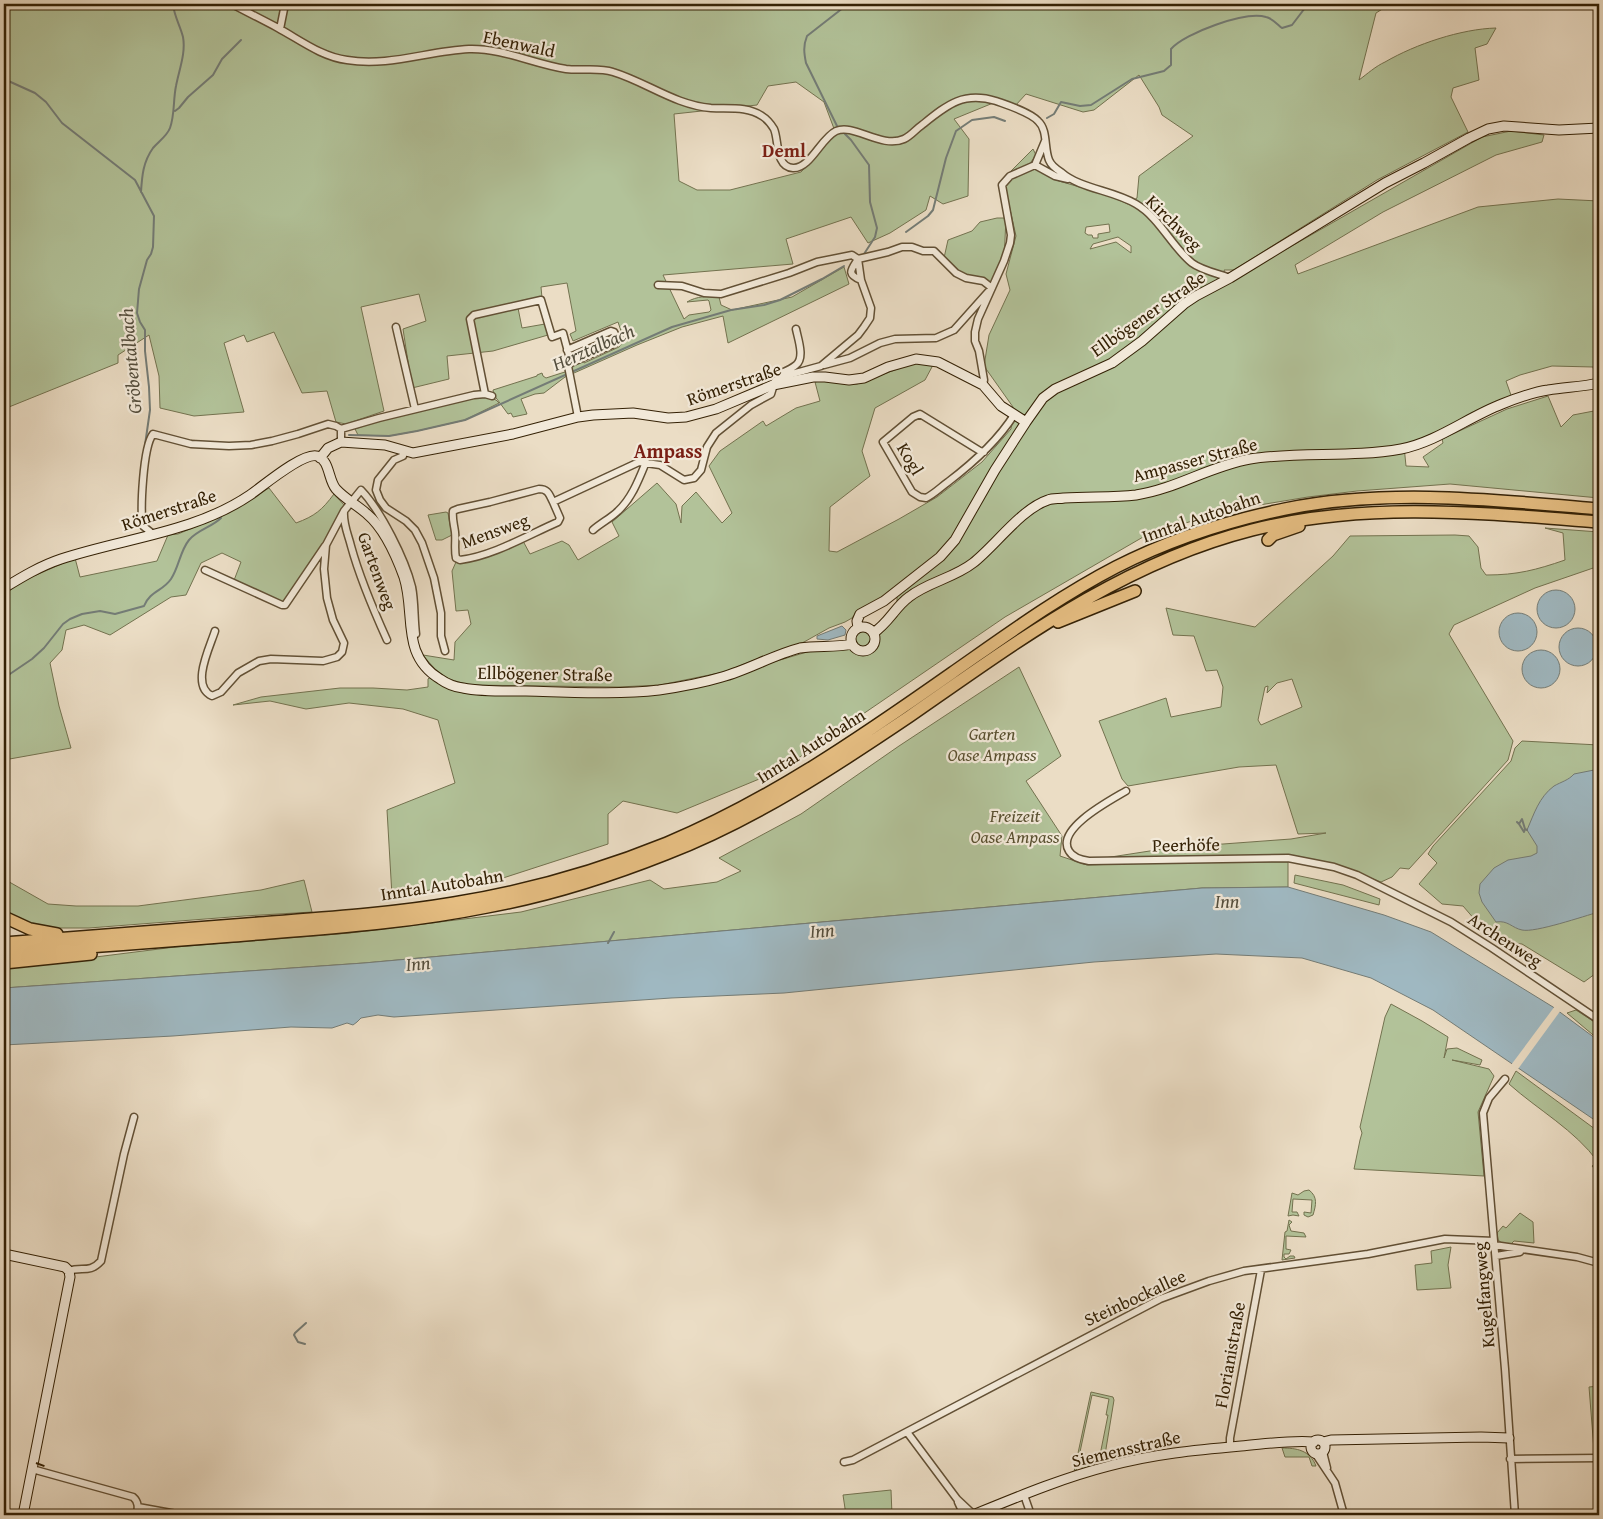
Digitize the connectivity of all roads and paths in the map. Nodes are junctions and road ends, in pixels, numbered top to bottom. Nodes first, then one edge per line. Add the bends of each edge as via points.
1 (232, 4) edge
2 (285, 4) edge
3 (280, 29) junction
4 (722, 108) joint
5 (1599, 128) edge
6 (1045, 140) junction
7 (1035, 165) junction
8 (1069, 179) junction
9 (858, 259) junction
10 (1230, 278) junction
11 (658, 286) dead end
12 (992, 288) junction
13 (396, 327) dead end
14 (796, 329) dead end
15 (568, 350) junction
16 (571, 363) junction
17 (821, 366) junction
18 (774, 383) junction
19 (1599, 383) edge
20 (983, 385) junction
21 (415, 409) junction
22 (1014, 415) junction
23 (578, 417) junction
24 (1026, 422) junction
25 (341, 429) junction
26 (341, 442) junction
27 (405, 451) junction
28 (984, 452) junction
29 (320, 458) junction
30 (646, 462) junction
31 (351, 502) junction
32 (553, 502) junction
33 (1599, 509) edge
34 (344, 511) junction
35 (1321, 517) junction
36 (1599, 522) edge
37 (593, 530) dead end
38 (153, 534) junction
39 (1268, 540) dead end
40 (326, 545) junction
41 (205, 570) dead end
42 (4, 588) edge
43 (1136, 591) dead end
44 (858, 628) junction
45 (215, 631) dead end
46 (873, 634) junction
47 (1029, 634) junction
48 (387, 640) dead end
49 (418, 641) dead end
50 (852, 644) junction
51 (446, 651) dead end
52 (1126, 791) dead end
53 (682, 842) junction
54 (665, 849) junction
55 (1390, 891) joint
56 (4, 917) edge
57 (74, 937) junction
58 (152, 942) junction
59 (4, 943) edge
60 (4, 953) edge
61 (4, 963) edge
62 (1599, 1020) edge
63 (1505, 1079) dead end
64 (134, 1117) dead end
65 (1494, 1243) junction
66 (1529, 1251) junction
67 (4, 1254) edge
68 (1496, 1256) junction
69 (1599, 1263) edge
70 (1261, 1270) junction
71 (69, 1271) junction
72 (907, 1432) junction
73 (1510, 1438) junction
74 (1230, 1447) junction
75 (1319, 1447) junction
76 (1599, 1458) edge
77 (1510, 1459) junction
78 (844, 1462) dead end
79 (32, 1469) junction
80 (1024, 1495) junction
81 (957, 1499) junction
82 (138, 1507) junction
83 (23, 1515) edge
84 (137, 1515) edge
85 (182, 1515) edge
86 (964, 1515) edge
87 (973, 1515) edge
88 (1031, 1515) edge
89 (1344, 1515) edge
90 (1515, 1515) edge

1 - 3 street, Ebenwald
2 - 3 street
3 - 4 street, Ebenwald via 317,49 347,60 394,60 487,50 563,68 611,71 679,100
4 - 6 street, Kirchweg via 751,110 765,118 775,131 782,161 793,168 805,163 837,131 850,130 892,141 906,139 959,100 975,97 995,101 1032,116 1041,125
5 - 10 main road, Ellbögener Straße via 1559,130 1513,126 1482,132 1385,182
6 - 7 street
6 - 8 street, Kirchweg via 1049,159
7 - 8 street, Kirchweg
7 - 12 street via 1010,176 1002,185 1011,235
8 - 10 street, Kirchweg via 1137,204 1159,223 1193,264
9 - 11 street via 852,255 817,262 721,294 682,286
9 - 12 street via 912,247 940,256 956,273 983,281
9 - 17 street via 861,280 870,303 870,318 858,335
10 - 24 main road, Ellbögener Straße via 1188,301 1112,363 1042,398
12 - 17 street via 954,330 936,338 895,339 880,343 850,358
12 - 20 street via 975,332
13 - 21 street
14 - 18 street via 799,361 794,367 777,374
15 - 16 street
15 - 16 street via 610,331 616,336 614,344
15 - 21 street via 563,333 552,337 541,300 474,315 470,319 489,395
16 - 23 street via 568,366
17 - 18 street via 781,377
18 - 20 main road, Römerstraße via 825,376 849,380 864,378 888,366 916,358 938,362
18 - 23 main road, Römerstraße via 686,417 622,413
18 - 30 street via 770,394 751,404 716,433 707,447 701,470 694,478 684,480 663,466
19 - 46 main road, Ampasser Straße via 1546,390 1502,404 1422,443 1400,449 1250,459 1173,486 1135,495 1048,500 1026,513 966,568 910,596
20 - 22 main road, Römerstraße via 1001,406
21 - 25 street
22 - 24 main road, Römerstraße
22 - 28 street, Kogl
23 - 27 main road, Römerstraße via 434,450
24 - 44 main road, Ellbögener Straße via 955,540 940,557 884,601 860,614
25 - 26 street
25 - 38 street via 328,424 260,444 229,446 191,444 154,434 147,453 141,508 144,526
26 - 27 main road, Römerstraße via 385,445
26 - 29 main road, Römerstraße via 328,448
27 - 51 street via 378,480 376,490 386,508 406,521 422,543 434,578
28 - 28 street, Kogl via 941,488 923,498 912,492 883,442 920,414
29 - 31 main road via 335,488
29 - 38 main road, Römerstraße via 311,456 300,460 245,498 212,516
30 - 32 street via 636,463
30 - 37 street via 627,500
31 - 34 street
31 - 49 street via 361,490 392,537 409,576
31 - 50 main road, Ellbögener Straße via 379,526 401,570 407,593 411,637 420,659 432,674 457,687 544,692 659,690 723,677 800,648
32 - 32 street, Mensweg via 560,518 558,522 491,552 466,560 456,558 453,511 538,489 547,491
33 - 53 highway, Inntal Autobahn via 1455,498 1378,498 1281,510 1179,539 1117,567 1070,594 841,750
34 - 40 street
34 - 48 street, Gartenweg via 357,567
35 - 36 highway, Inntal Autobahn via 1423,510
35 - 39 highway via 1273,535
35 - 47 highway, Inntal Autobahn via 1256,529 1181,552 1118,580
38 - 42 main road, Römerstraße via 58,560
40 - 41 street via 285,605
40 - 45 street via 327,602 344,643 337,657 321,661 271,659 252,663 222,691 215,696 209,695 201,679
43 - 47 highway
44 - 46 main road via 866,627
44 - 50 main road via 852,635
46 - 50 main road via 873,644 867,650 859,650
47 - 53 highway, Inntal Autobahn via 817,777 746,818
52 - 55 street, Peerhöfe via 1072,829 1067,843 1071,854 1090,861 1288,858 1334,866
53 - 54 highway, Inntal Autobahn
54 - 57 highway, Inntal Autobahn via 516,891 453,903 353,916
54 - 58 highway, Inntal Autobahn via 590,882 485,908 322,929
55 - 62 street, Archenweg via 1473,936
56 - 57 highway via 35,930
57 - 59 highway, Inntal Autobahn
58 - 60 highway, Inntal Autobahn
58 - 61 highway via 127,949
63 - 65 street, Kugelfangweg via 1489,1098 1483,1113
64 - 71 street via 101,1261 92,1269
65 - 66 street, Steinbockallee
65 - 68 street, Kugelfangweg
65 - 70 street, Steinbockallee via 1445,1239
66 - 68 street
66 - 69 street
67 - 71 main road via 64,1267
68 - 73 street, Kugelfangweg
70 - 72 street, Steinbockallee via 1216,1279 1160,1299
70 - 74 street, Florianistraße
71 - 79 main road via 68,1290
72 - 78 street, Steinbockallee
72 - 81 street
73 - 75 main road, Siemensstraße via 1481,1436 1343,1441
73 - 77 street, Kugelfangweg
74 - 75 main road, Siemensstraße via 1294,1442
74 - 80 main road, Siemensstraße via 1181,1451 1111,1465
75 - 89 street via 1320,1462 1335,1483
76 - 77 street
77 - 90 street, Kugelfangweg
79 - 82 street via 130,1495 136,1499
79 - 83 main road
80 - 87 main road, Siemensstraße
80 - 88 street
81 - 86 street
81 - 87 street
82 - 84 street
82 - 85 street

